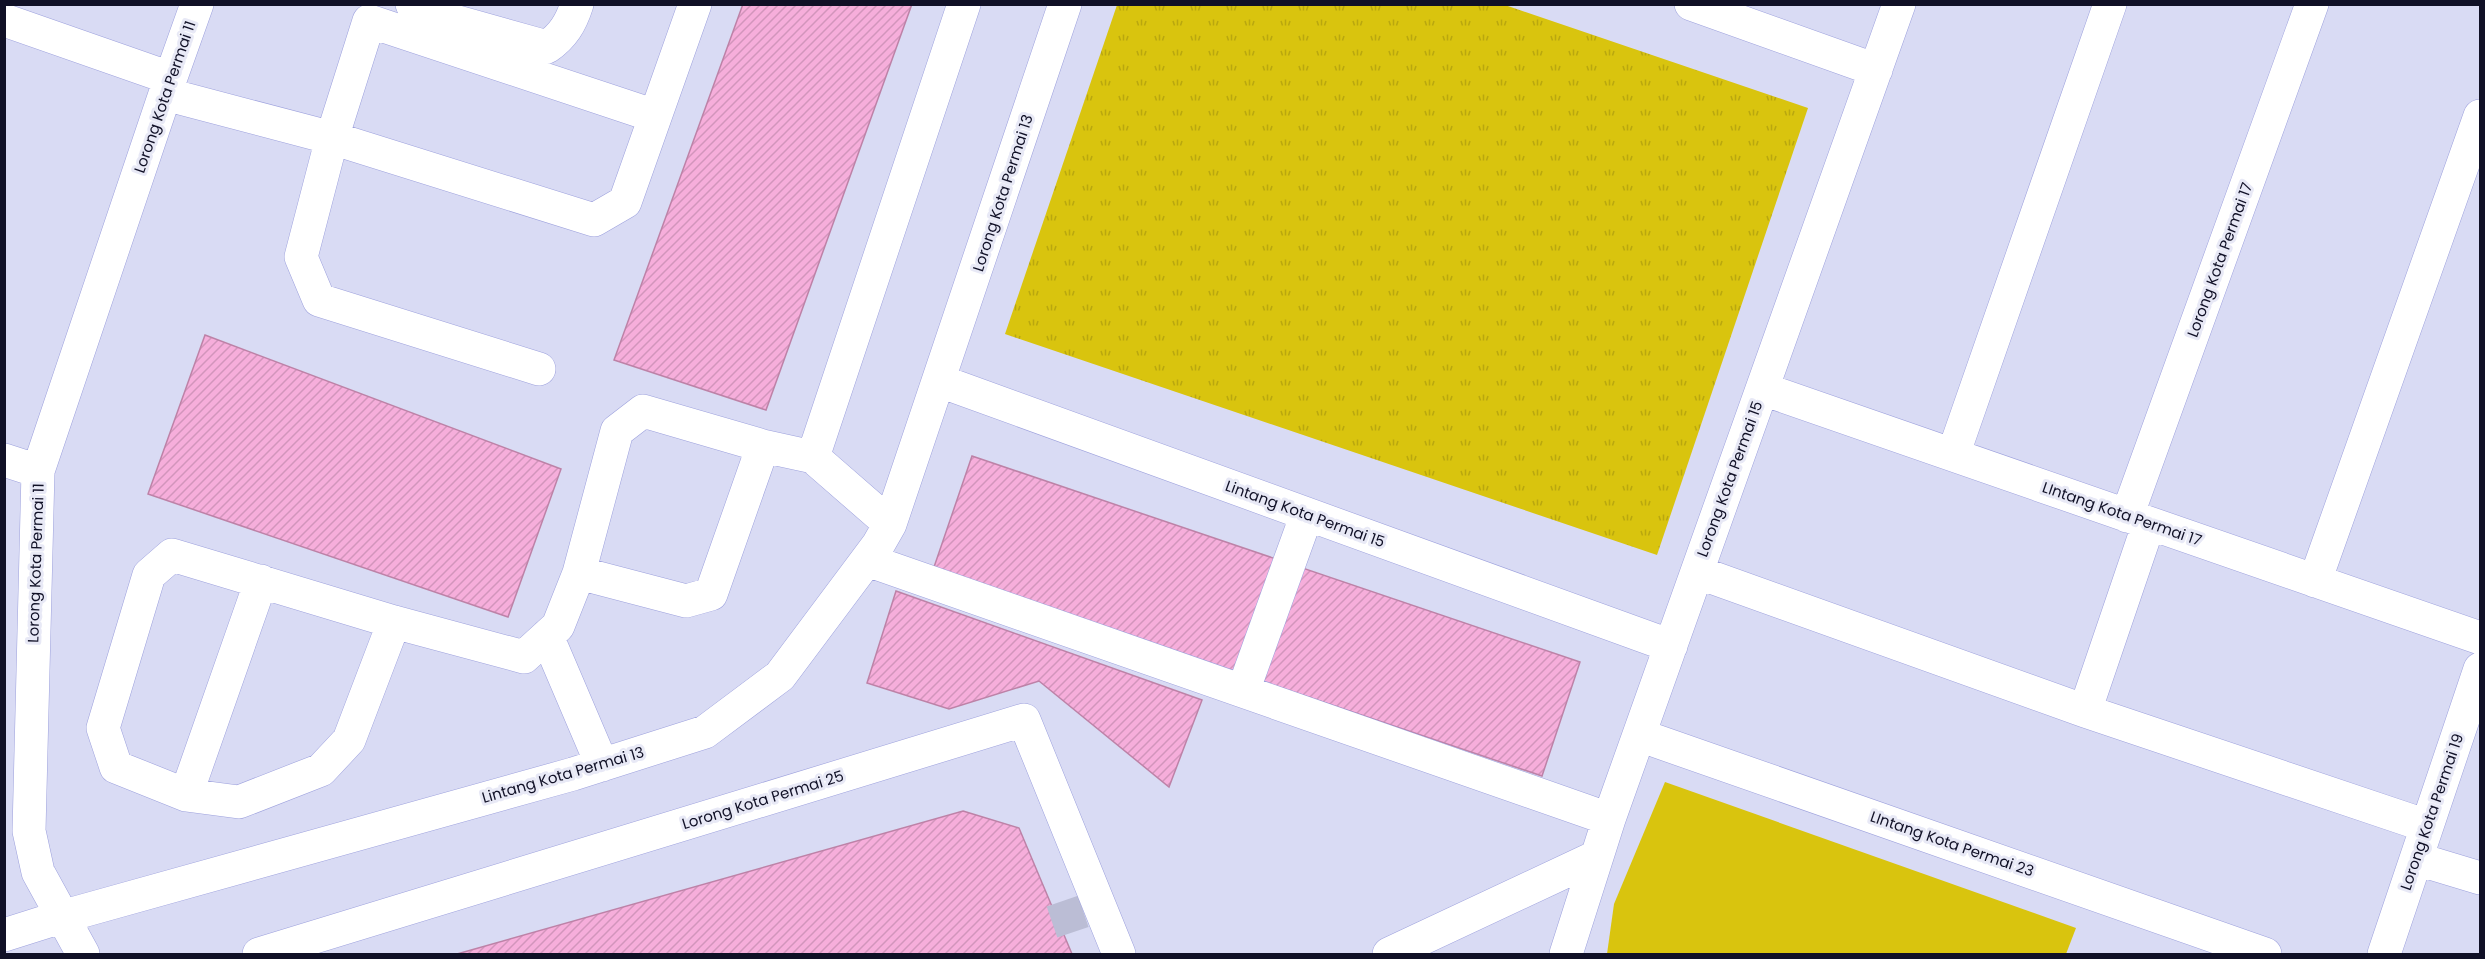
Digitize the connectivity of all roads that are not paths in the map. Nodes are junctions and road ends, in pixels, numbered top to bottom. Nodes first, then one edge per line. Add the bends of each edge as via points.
1 (197, 4) edge
2 (412, 4) edge
3 (695, 4) edge
4 (964, 4) edge
5 (1065, 4) edge
6 (1691, 4) edge
7 (1899, 4) edge
8 (2110, 4) edge
9 (2312, 4) edge
10 (575, 12) edge
11 (4, 20) edge
12 (1876, 70) junction
13 (167, 86) junction
14 (656, 116) junction
15 (2481, 116) edge
16 (332, 138) junction
17 (539, 369) dead end
18 (940, 381) junction
19 (1763, 389) junction
20 (763, 446) junction
21 (1953, 455) junction
22 (813, 457) junction
23 (4, 460) edge
24 (38, 471) junction
25 (1307, 514) junction
26 (2138, 520) junction
27 (890, 524) junction
28 (867, 560) junction
29 (1697, 572) junction
30 (579, 573) junction
31 (261, 581) junction
32 (2315, 581) junction
33 (394, 622) junction
34 (547, 636) junction
35 (2481, 638) edge
36 (1671, 646) junction
37 (2481, 669) edge
38 (1243, 691) junction
39 (2085, 711) junction
40 (1639, 735) junction
41 (602, 765) junction
42 (186, 795) junction
43 (1609, 819) junction
44 (2427, 826) junction
45 (1596, 857) junction
46 (2417, 859) junction
47 (2481, 878) edge
48 (61, 917) junction
49 (4, 935) edge
50 (2195, 943) edge
51 (83, 954) edge
52 (259, 954) edge
53 (1119, 954) edge
54 (1389, 954) edge
55 (1566, 954) edge
56 (2265, 954) edge
57 (2384, 954) edge

1 - 13 street, Lorong Kota Permai 11
2 - 10 street via 415,10 547,47 560,38
3 - 14 street
4 - 22 street
5 - 18 street, Lorong Kota Permai 13
6 - 12 street
7 - 12 street, Lorong Kota Permai 15
8 - 21 street
9 - 26 street, Lorong Kota Permai 17
11 - 13 street
12 - 19 street, Lorong Kota Permai 15
13 - 16 street
13 - 24 street, Lorong Kota Permai 11
14 - 16 street via 625,202 594,220
14 - 16 street via 369,21
15 - 32 street
16 - 17 street via 301,257 319,300
18 - 25 street, Lintang Kota Permai 15
18 - 27 street, Lintang Kota Permai 13
19 - 21 street, LIntang Kota Permai 17
19 - 29 street, Lorong Kota Permai 15
20 - 22 street
20 - 30 street via 711,594 686,601
20 - 30 street via 643,411 617,431
21 - 26 street, LIntang Kota Permai 17
22 - 27 street
23 - 24 street
24 - 48 street, Lorong Kota Permai 11 via 29,831 38,872
25 - 36 street, Lintang Kota Permai 15
25 - 38 street
26 - 32 street, LIntang Kota Permai 17
26 - 39 street, Lorong Kota Permai 17
27 - 28 street, Lintang Kota Permai 13
28 - 38 street
28 - 41 street, Lintang Kota Permai 13 via 780,676 705,732
29 - 36 street, Lorong Kota Permai 15
29 - 39 street
30 - 34 street via 558,626
31 - 33 street
31 - 42 street
31 - 42 street via 172,555 149,575 103,728 116,767
32 - 35 street, LIntang Kota Permai 17
33 - 34 street via 524,657
33 - 42 street via 349,740 321,770 239,802
34 - 41 street
36 - 40 street, Lorong Kota Permai 15
37 - 44 street, Lorong Kota Permai 19
38 - 43 street
39 - 44 street
40 - 43 street, Lorong Kota Permai 15
40 - 50 street, LIntang Kota Permai 23
41 - 48 street, Lintang Kota Permai 13
43 - 45 street, Lorong Kota Permai 15
44 - 46 street, Lorong Kota Permai 19
45 - 54 street
45 - 55 street, Lorong Kota Permai 15
46 - 47 street
46 - 57 street, Lorong Kota Permai 19
48 - 49 street, Lintang Kota Permai 13
48 - 51 street, Lorong Kota Permai 11
50 - 56 street, LIntang Kota Permai 23
52 - 53 street, Lorong Kota Permai 25 via 1024,720

